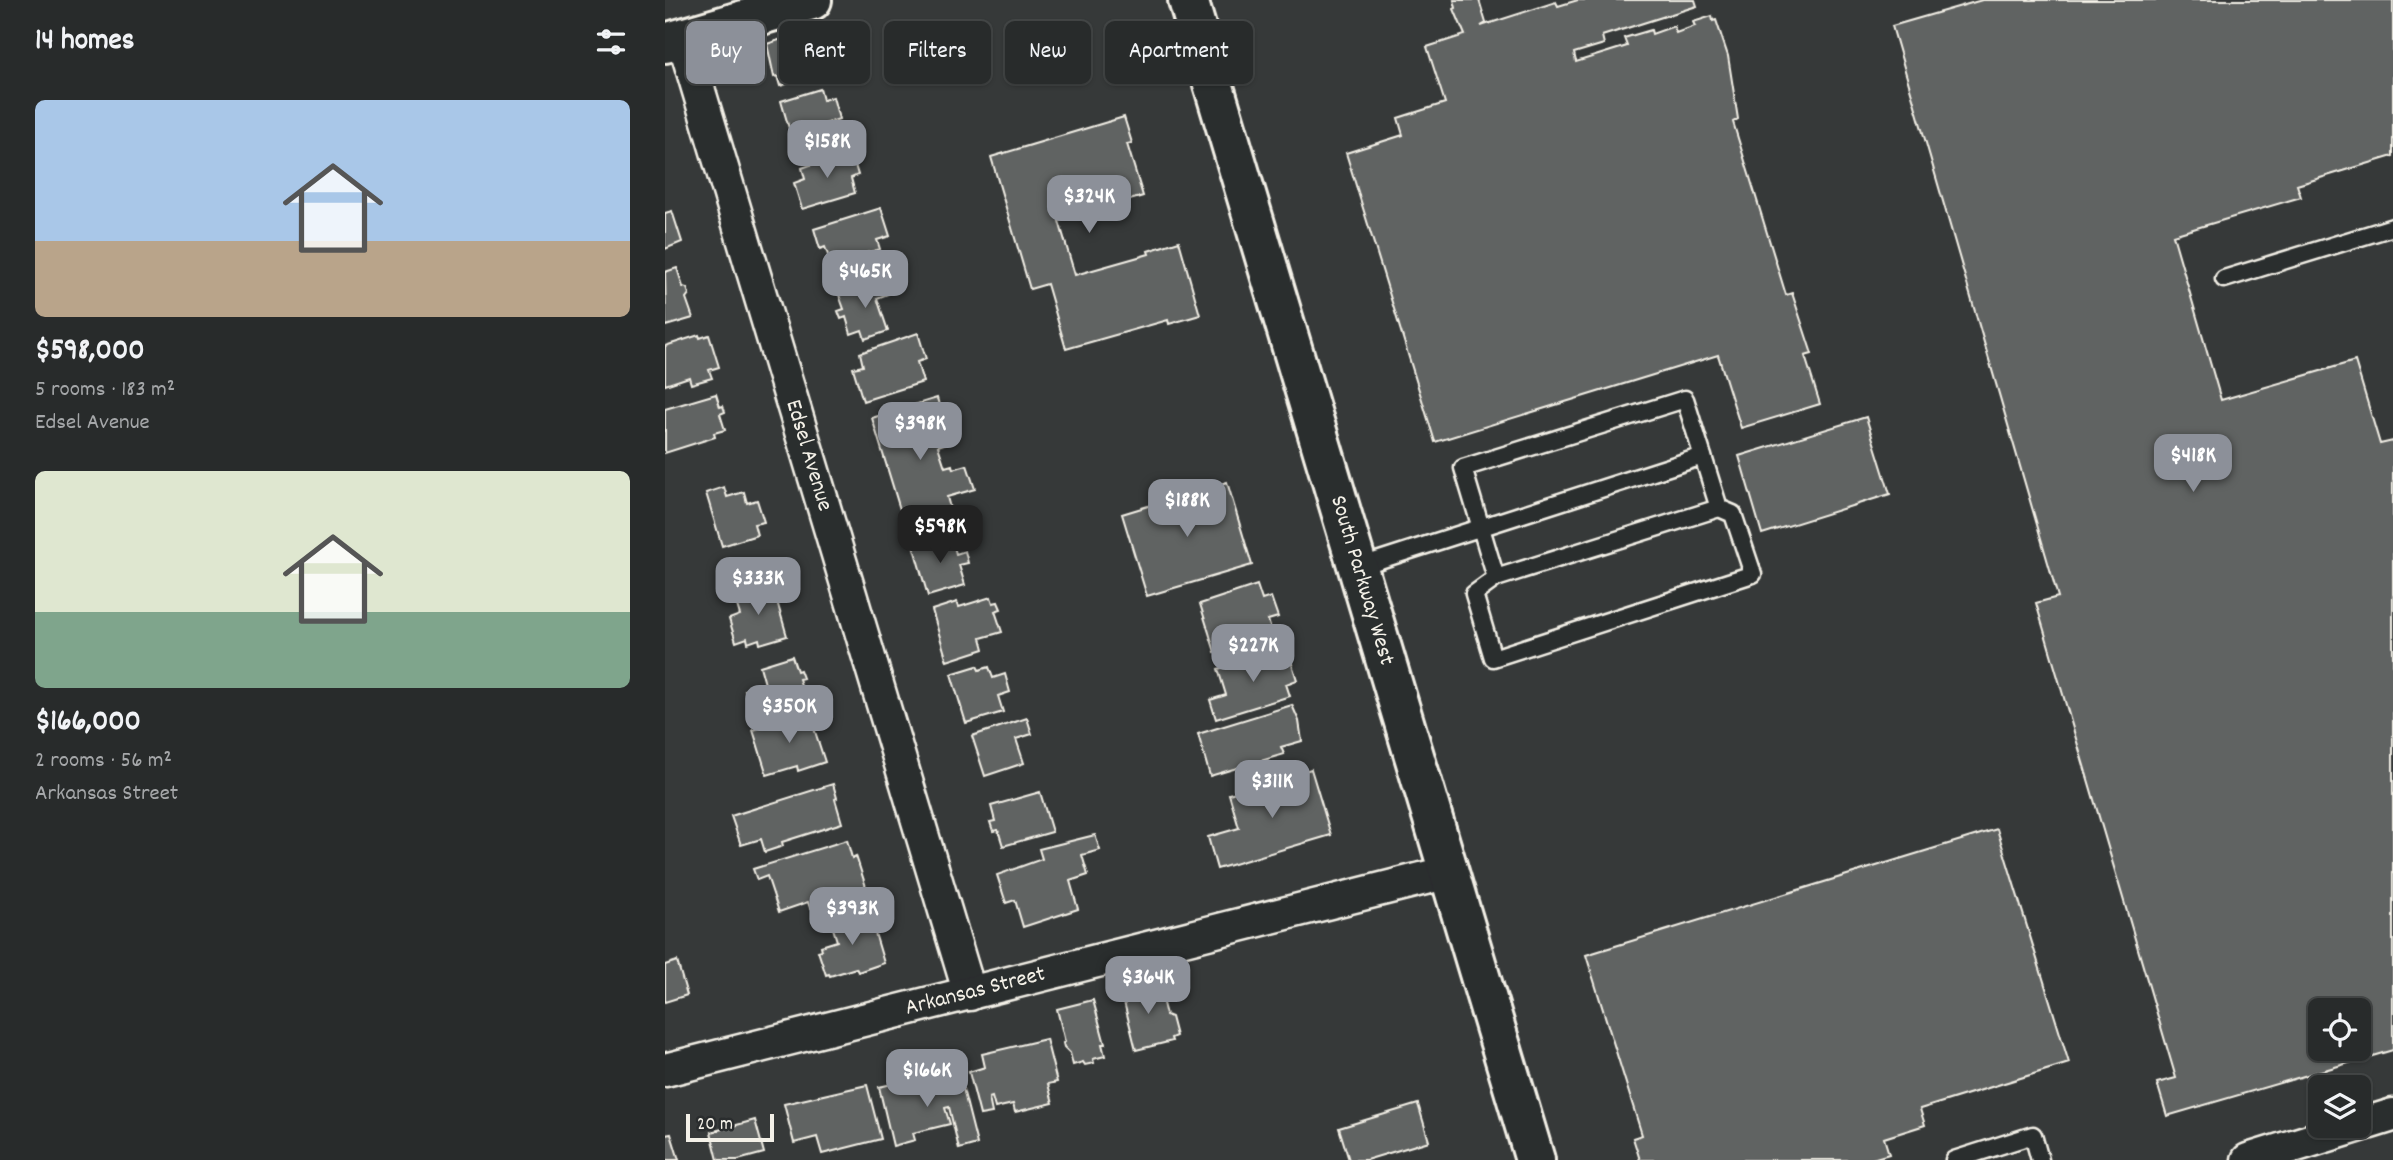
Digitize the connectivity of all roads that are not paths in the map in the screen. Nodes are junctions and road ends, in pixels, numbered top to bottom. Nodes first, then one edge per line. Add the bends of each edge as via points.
1 (812, 0) edge
2 (1188, 0) edge
3 (674, 41) edge
4 (2393, 228) edge
5 (2224, 279) dead end
6 (1703, 456) junction
7 (1719, 508) junction
8 (1481, 527) junction
9 (1358, 567) junction
10 (1496, 578) junction
11 (1449, 872) junction
12 (970, 994) junction
13 (665, 1070) edge
14 (2393, 1115) edge
15 (1535, 1160) edge
16 (1954, 1160) edge
17 (2040, 1160) edge
18 (2248, 1160) edge

1 - 3 main road
2 - 9 main road, South Parkway West
3 - 12 street, Edsel Avenue
4 - 5 lane
6 - 7 lane
6 - 8 lane
6 - 8 lane via 1685,399 1462,468
7 - 10 lane
7 - 10 lane via 1733,514 1753,575 1493,658 1474,594
8 - 9 lane
8 - 10 lane
9 - 11 main road, South Parkway West
11 - 12 street, Arkansas Street
11 - 15 main road, South Parkway West
12 - 13 street, Arkansas Street
14 - 18 street
16 - 17 lane via 2033,1135

